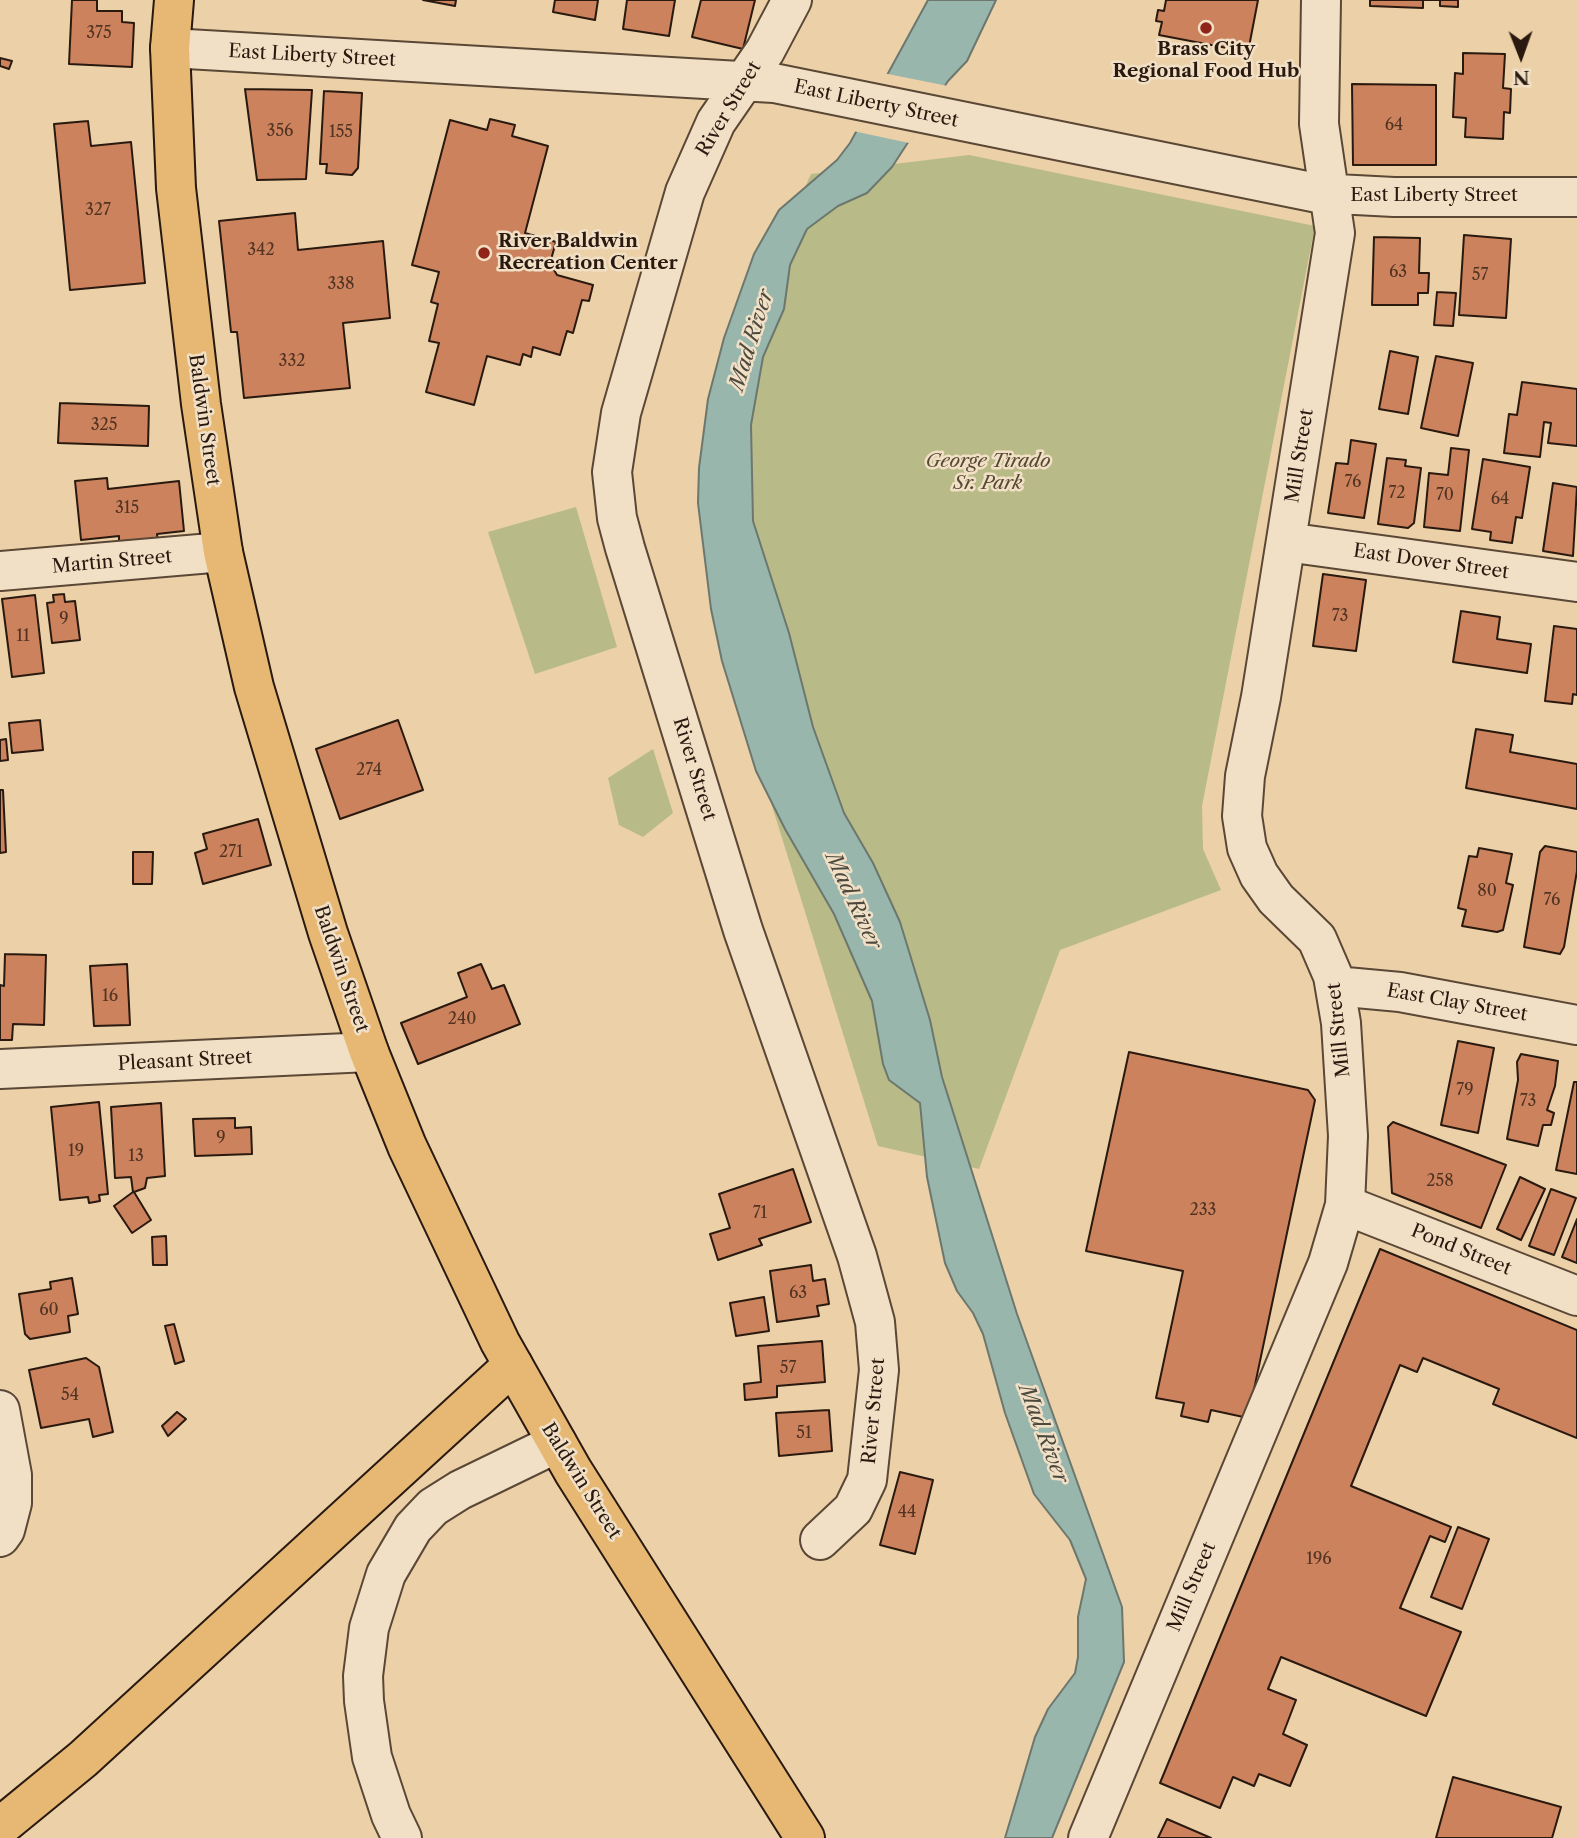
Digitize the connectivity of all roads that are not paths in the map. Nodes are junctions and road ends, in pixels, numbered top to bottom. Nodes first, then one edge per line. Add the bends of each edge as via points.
1 (174, 0) edge
2 (792, 0) edge
3 (1321, 0) edge
4 (170, 48) junction
5 (744, 80) junction
6 (1330, 195) junction
7 (1577, 197) edge
8 (1286, 542) junction
9 (223, 552) junction
10 (0, 571) edge
11 (1577, 582) edge
12 (1335, 986) junction
13 (1577, 1025) edge
14 (369, 1052) junction
15 (0, 1069) edge
16 (1345, 1205) junction
17 (1577, 1296) edge
18 (513, 1365) junction
19 (0, 1410) edge
20 (557, 1443) junction
21 (0, 1537) edge
22 (820, 1540) dead end
23 (0, 1827) edge
24 (402, 1838) edge
25 (805, 1838) edge
26 (1088, 1838) edge

1 - 4 main road, Baldwin Street
2 - 5 street, River Street
3 - 6 street, Mill Street via 1318,103
4 - 5 street, East Liberty Street
4 - 9 main road, Baldwin Street via 178,201
5 - 6 street, East Liberty Street via 798,87
5 - 22 street, River Street via 704,145 676,217 621,413 613,454 613,493 625,548 743,930 857,1256 875,1322 879,1370 867,1480 853,1509
6 - 7 street, East Liberty Street
6 - 8 street, Mill Street via 1335,233
8 - 11 street, East Dover Street
8 - 12 street, Mill Street via 1244,776 1244,832 1259,875 1276,899 1317,939
9 - 10 street, Martin Street
9 - 14 main road, Baldwin Street via 284,792
12 - 13 street, East Clay Street via 1400,992
12 - 16 street, Mill Street via 1348,1136
14 - 15 street, Pleasant Street
14 - 18 main road, Baldwin Street via 434,1207
16 - 17 street, Pond Street
16 - 26 street, Mill Street via 1328,1263
18 - 20 main road, Baldwin Street
18 - 23 main road via 83,1759
19 - 21 street via 12,1475 12,1503
20 - 24 street via 433,1507 412,1528 387,1574 369,1628 364,1702 372,1757
20 - 25 main road, Baldwin Street

